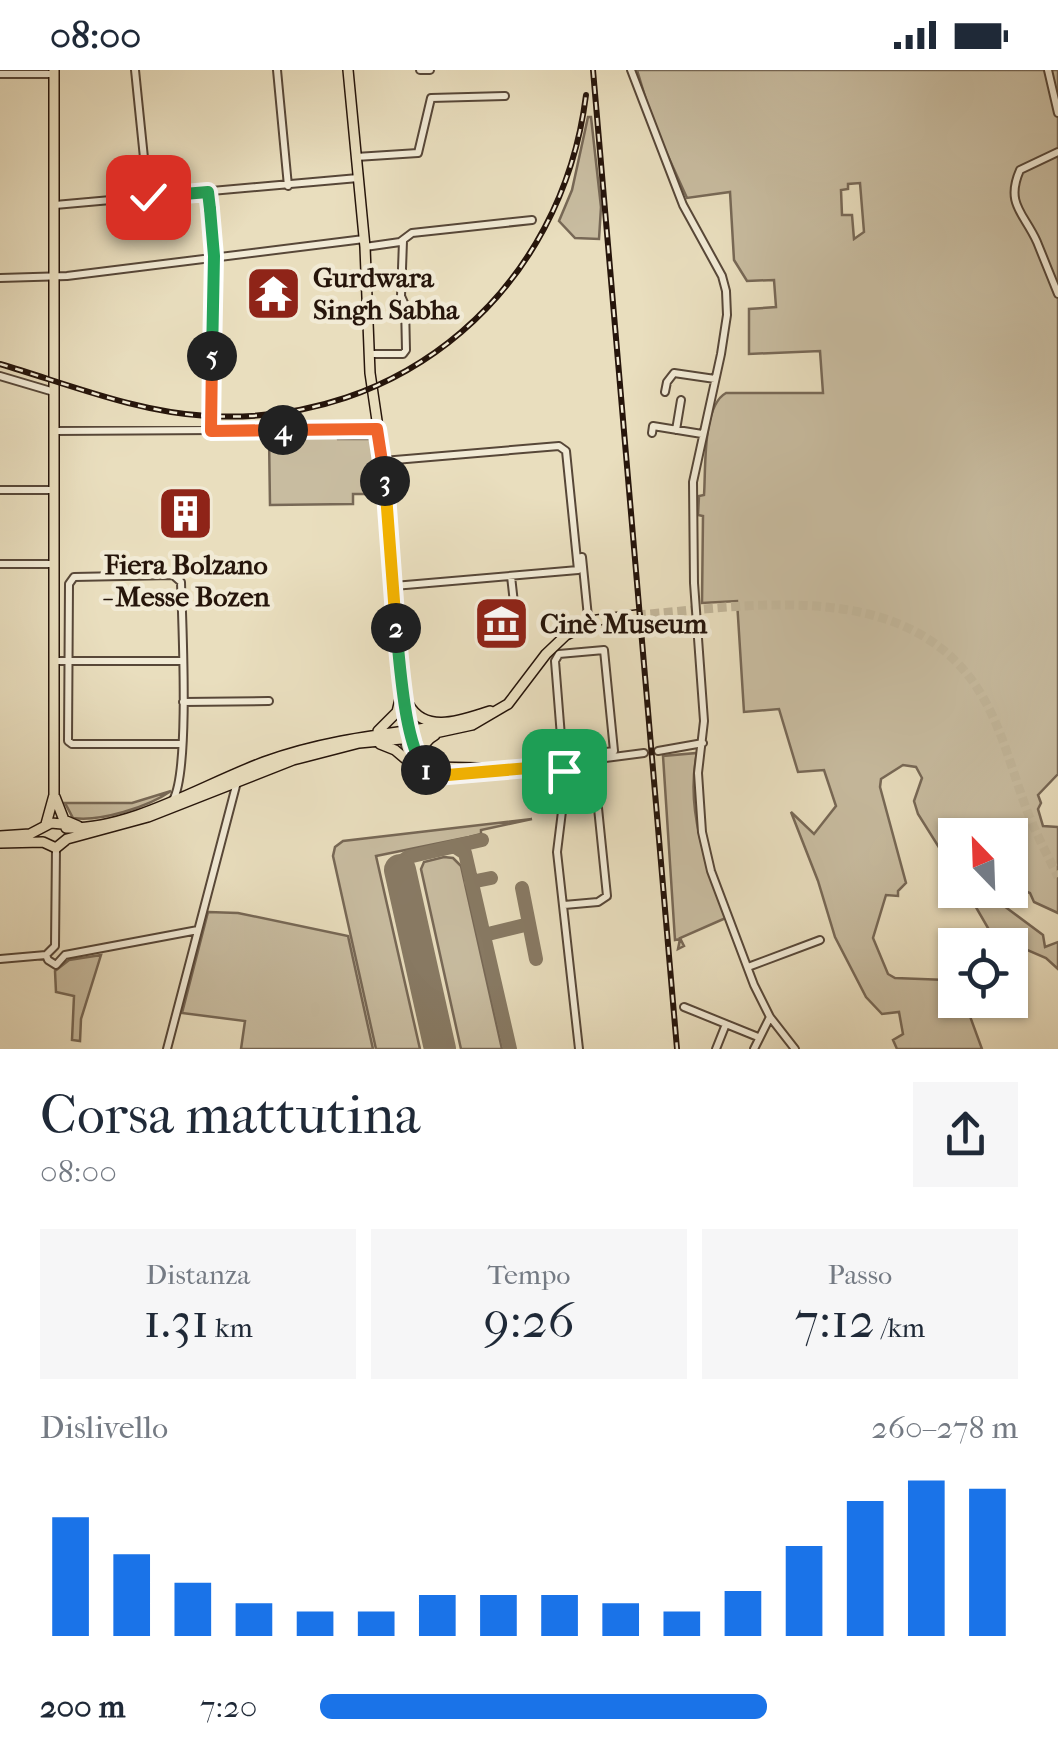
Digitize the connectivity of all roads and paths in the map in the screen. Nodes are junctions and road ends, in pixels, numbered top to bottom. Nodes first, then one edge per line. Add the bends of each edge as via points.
1 (136, 70) edge
2 (278, 70) edge
3 (348, 70) edge
4 (420, 70) edge
5 (430, 70) edge
6 (630, 70) edge
7 (1048, 70) edge
8 (54, 72) edge
9 (0, 74) edge
10 (505, 96) dead end
11 (1058, 113) edge
12 (1058, 152) edge
13 (356, 157) junction
14 (358, 178) junction
15 (288, 186) junction
16 (208, 192) junction
17 (148, 197) junction
18 (55, 204) junction
19 (532, 220) dead end
20 (402, 240) junction
21 (364, 243) junction
22 (214, 256) junction
23 (55, 274) junction
24 (0, 278) edge
25 (1058, 294) edge
26 (369, 354) junction
27 (0, 376) edge
28 (716, 378) junction
29 (665, 392) dead end
30 (55, 393) junction
31 (681, 400) dead end
32 (377, 429) junction
33 (676, 430) junction
34 (54, 431) junction
35 (211, 431) junction
36 (652, 433) dead end
37 (702, 434) junction
38 (382, 460) junction
39 (0, 490) edge
40 (54, 490) junction
41 (576, 558) junction
42 (0, 564) edge
43 (54, 564) junction
44 (512, 576) junction
45 (394, 586) junction
46 (637, 615) tunnel mouth
47 (588, 617) dead end
48 (513, 629) dead end
49 (54, 661) junction
50 (68, 661) junction
51 (182, 661) junction
52 (402, 687) junction
53 (516, 694) junction
54 (270, 701) dead end
55 (183, 702) junction
56 (492, 710) junction
57 (458, 729) junction
58 (407, 733) junction
59 (364, 739) junction
60 (702, 743) junction
61 (181, 744) junction
62 (658, 751) dead end
63 (644, 753) dead end
64 (408, 761) junction
65 (564, 761) junction
66 (523, 769) junction
67 (430, 775) junction
68 (179, 778) junction
69 (237, 781) junction
70 (192, 792) junction
71 (54, 795) junction
72 (172, 801) junction
73 (564, 804) junction
74 (106, 823) junction
75 (44, 826) junction
76 (65, 830) junction
77 (14, 836) junction
78 (0, 840) edge
79 (43, 842) junction
80 (56, 848) junction
81 (564, 904) junction
82 (198, 930) junction
83 (820, 940) dead end
84 (55, 946) junction
85 (46, 955) junction
86 (65, 955) junction
87 (0, 960) edge
88 (748, 967) junction
89 (684, 1007) dead end
90 (770, 1017) junction
91 (726, 1024) junction
92 (758, 1037) junction
93 (167, 1049) edge
94 (579, 1049) edge
95 (716, 1049) edge
96 (754, 1049) edge
97 (795, 1049) edge

1 - 17 street
2 - 15 street
3 - 13 main road
4 - 5 street
6 - 28 street via 683,205 723,280 727,315
7 - 11 street
8 - 9 street
8 - 18 main road
10 - 13 street via 431,98 418,153
12 - 25 street via 1020,170 1013,188
13 - 14 main road
14 - 15 street
14 - 21 main road
15 - 16 street
16 - 17 street
16 - 22 street
17 - 18 street
18 - 23 main road
19 - 20 street via 412,233
20 - 21 street
20 - 26 street via 406,350
21 - 22 street
21 - 26 main road
22 - 23 street
22 - 35 street
23 - 24 street
23 - 30 main road
26 - 32 main road
27 - 30 street
28 - 29 street via 674,373
28 - 37 street
30 - 34 main road
31 - 33 street
32 - 35 street
32 - 38 main road
33 - 36 street via 653,426
33 - 37 street
34 - 35 street
34 - 40 main road
37 - 60 street via 693,482
38 - 41 street via 559,446 566,451
38 - 45 main road
39 - 40 street
40 - 43 main road
41 - 44 street via 578,570
41 - 47 street via 582,558
42 - 43 street
43 - 49 main road
44 - 45 street
44 - 48 street
45 - 52 main road
46 - 53 main road via 597,620 566,635
49 - 50 street
49 - 71 main road
50 - 51 street
50 - 51 street via 74,577 173,575 181,582
50 - 61 street via 72,744
51 - 55 street
52 - 56 main road via 415,714 429,722
52 - 58 main road
52 - 59 main road via 392,720
53 - 56 main road
53 - 57 main road via 505,707
54 - 55 street
55 - 61 street
56 - 58 main road
57 - 58 main road
57 - 66 main road via 427,740 422,752 428,764
58 - 59 main road
58 - 64 street
58 - 67 street
59 - 64 main road
59 - 69 main road
59 - 70 main road via 277,758
60 - 62 street
60 - 88 street via 705,850
61 - 68 street
63 - 65 street
64 - 67 street
65 - 65 street via 614,751 604,650 559,654 555,661
65 - 66 street
65 - 73 street
66 - 67 street
68 - 70 street
68 - 72 street
69 - 76 main road via 148,817
69 - 82 street
70 - 72 main road
71 - 74 main road via 68,824
71 - 75 main road
71 - 76 main road
71 - 77 main road via 38,826
72 - 74 main road
73 - 81 street via 556,852
73 - 81 street via 598,808 607,896
74 - 76 main road
75 - 76 main road
75 - 77 main road
75 - 79 main road
76 - 80 main road
77 - 78 main road
78 - 79 main road
79 - 80 main road
80 - 84 street
81 - 94 street
82 - 86 street
82 - 93 street
83 - 88 street
84 - 85 street
84 - 86 street
85 - 86 street via 56,964
85 - 87 street
88 - 90 street
89 - 91 street
90 - 92 street
90 - 97 street
91 - 92 street
91 - 95 street
92 - 96 street

